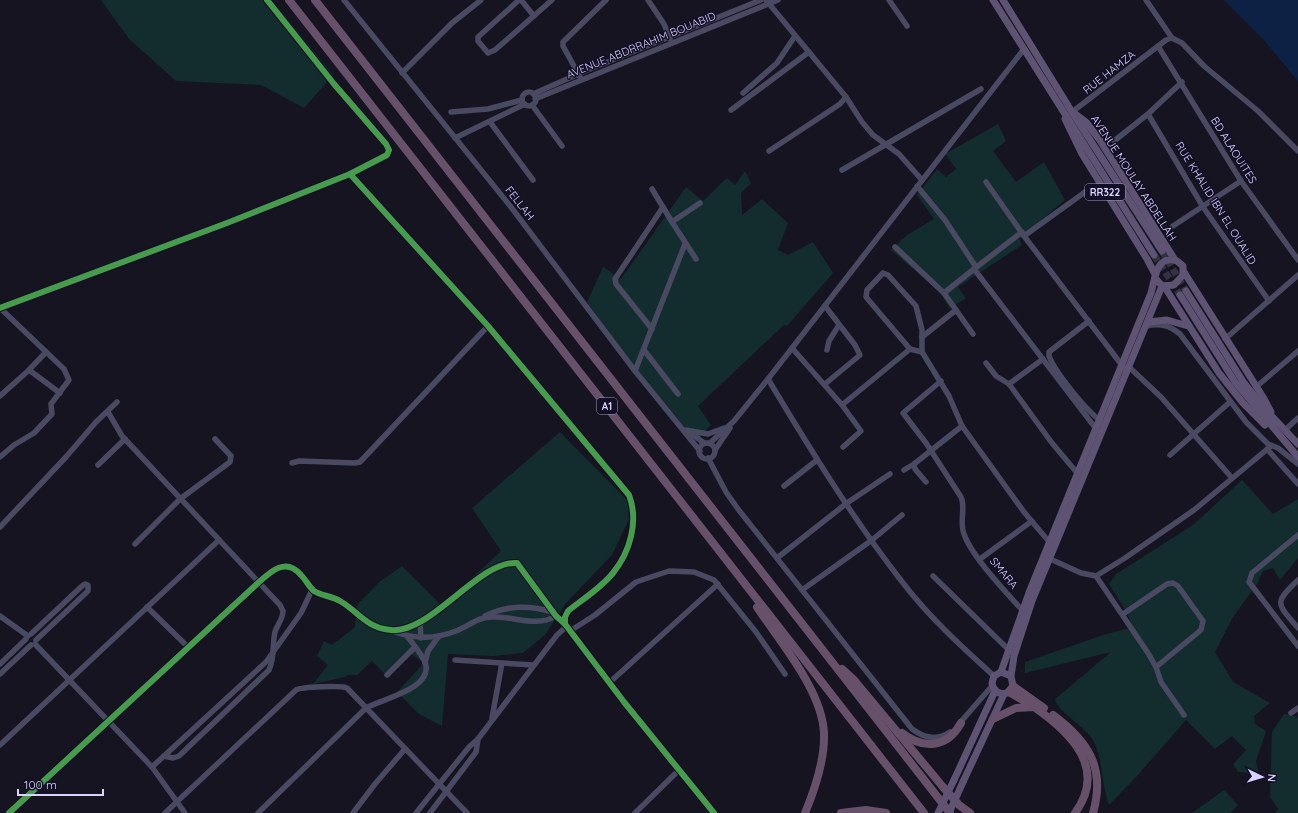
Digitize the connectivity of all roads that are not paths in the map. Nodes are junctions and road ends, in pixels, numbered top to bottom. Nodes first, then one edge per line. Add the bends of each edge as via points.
1 (267, 0) edge
2 (289, 0) edge
3 (315, 0) edge
4 (344, 0) edge
5 (481, 0) edge
6 (520, 0) edge
7 (552, 0) edge
8 (606, 0) edge
9 (648, 0) edge
10 (761, 0) edge
11 (778, 0) edge
12 (889, 0) edge
13 (993, 0) edge
14 (1003, 0) edge
15 (1146, 0) edge
16 (768, 2) edge
17 (534, 16) junction
18 (907, 26) dead end
19 (795, 36) junction
20 (1172, 38) junction
21 (671, 40) junction
22 (1158, 46) junction
23 (1024, 49) junction
24 (633, 52) junction
25 (809, 52) junction
26 (636, 59) junction
27 (402, 73) junction
28 (578, 74) junction
29 (582, 80) junction
30 (1182, 82) junction
31 (981, 89) dead end
32 (743, 93) dead end
33 (846, 97) junction
34 (533, 99) junction
35 (523, 102) junction
36 (1061, 107) junction
37 (731, 110) dead end
38 (451, 112) dead end
39 (1072, 112) junction
40 (1148, 114) junction
41 (490, 122) junction
42 (455, 138) junction
43 (1114, 141) dead end
44 (887, 144) junction
45 (562, 146) dead end
46 (769, 151) dead end
47 (1298, 151) edge
48 (842, 170) dead end
49 (350, 174) junction
50 (533, 180) dead end
51 (922, 180) junction
52 (1241, 181) junction
53 (986, 182) dead end
54 (918, 186) junction
55 (1092, 187) dead end
56 (652, 189) dead end
57 (700, 202) dead end
58 (663, 207) junction
59 (1203, 207) junction
60 (672, 222) junction
61 (1173, 226) dead end
62 (1023, 234) junction
63 (686, 244) junction
64 (895, 247) dead end
65 (1162, 251) tunnel mouth
66 (1154, 255) tunnel mouth
67 (696, 259) dead end
68 (1175, 260) junction
69 (1298, 260) edge
70 (975, 268) junction
71 (1184, 272) junction
72 (1298, 275) edge
73 (1155, 277) junction
74 (1163, 286) junction
75 (1186, 291) tunnel mouth
76 (944, 293) junction
77 (1180, 295) tunnel mouth
78 (1269, 301) junction
79 (824, 306) junction
80 (0, 308) edge
81 (956, 310) junction
82 (1089, 321) junction
83 (1147, 324) junction
84 (839, 325) junction
85 (488, 326) junction
86 (1188, 326) junction
87 (652, 330) junction
88 (973, 334) dead end
89 (922, 337) junction
90 (1225, 339) junction
91 (792, 348) junction
92 (910, 349) junction
93 (644, 350) junction
94 (826, 350) dead end
95 (1298, 351) edge
96 (46, 352) junction
97 (922, 352) junction
98 (1043, 359) junction
99 (986, 363) dead end
100 (1126, 368) junction
101 (29, 370) junction
102 (635, 371) junction
103 (768, 379) junction
104 (941, 381) junction
105 (825, 384) junction
106 (1009, 384) junction
107 (1256, 387) junction
108 (60, 393) junction
109 (678, 394) dead end
110 (0, 396) edge
111 (117, 402) dead end
112 (1230, 402) junction
113 (842, 404) junction
114 (108, 412) junction
115 (1275, 419) junction
116 (1298, 419) edge
117 (734, 420) junction
118 (677, 422) junction
119 (1102, 423) junction
120 (730, 425) junction
121 (962, 426) junction
122 (1096, 429) junction
123 (686, 430) junction
124 (1285, 430) junction
125 (1276, 431) junction
126 (1102, 434) junction
127 (1194, 434) junction
128 (215, 439) dead end
129 (125, 440) junction
130 (707, 443) junction
131 (1298, 444) edge
132 (843, 447) dead end
133 (1269, 447) junction
134 (715, 450) junction
135 (700, 451) junction
136 (930, 451) junction
137 (1, 454) edge
138 (1170, 455) dead end
139 (1298, 456) edge
140 (708, 458) junction
141 (817, 460) junction
142 (292, 463) dead end
143 (914, 464) junction
144 (1298, 464) edge
145 (98, 465) dead end
146 (904, 470) dead end
147 (890, 474) dead end
148 (1078, 474) junction
149 (1232, 478) junction
150 (926, 482) dead end
151 (1298, 484) edge
152 (784, 486) dead end
153 (180, 499) junction
154 (847, 503) junction
155 (902, 515) dead end
156 (1032, 521) junction
157 (0, 527) edge
158 (1298, 535) edge
159 (219, 540) junction
160 (872, 540) junction
161 (135, 544) dead end
162 (1052, 544) junction
163 (717, 548) junction
164 (777, 558) junction
165 (1047, 558) junction
166 (980, 560) junction
167 (933, 576) dead end
168 (1096, 576) junction
169 (1298, 580) edge
170 (258, 582) junction
171 (718, 584) junction
172 (312, 590) junction
173 (802, 590) junction
174 (147, 607) junction
175 (1023, 611) junction
176 (555, 614) junction
177 (1123, 614) junction
178 (0, 616) edge
179 (482, 618) junction
180 (420, 622) junction
181 (567, 628) junction
182 (1298, 628) edge
183 (390, 630) junction
184 (407, 636) junction
185 (439, 636) junction
186 (28, 637) junction
187 (421, 638) junction
188 (34, 643) junction
189 (1298, 646) edge
190 (188, 647) junction
191 (415, 647) junction
192 (1010, 651) junction
193 (273, 654) junction
194 (455, 660) dead end
195 (425, 663) junction
196 (502, 663) junction
197 (834, 663) junction
198 (0, 664) edge
199 (533, 665) junction
200 (1156, 667) junction
201 (1002, 672) junction
202 (0, 674) edge
203 (785, 674) dead end
204 (387, 675) dead end
205 (994, 676) junction
206 (1011, 676) junction
207 (70, 681) junction
208 (610, 683) junction
209 (994, 688) junction
210 (1009, 690) junction
211 (1034, 707) junction
212 (366, 708) junction
213 (1298, 708) edge
214 (1290, 713) dead end
215 (1184, 715) dead end
216 (993, 719) junction
217 (491, 720) junction
218 (109, 721) junction
219 (888, 722) junction
220 (961, 723) junction
221 (478, 739) junction
222 (0, 745) edge
223 (405, 749) junction
224 (164, 756) junction
225 (152, 767) junction
226 (679, 770) junction
227 (439, 785) junction
228 (446, 790) junction
229 (178, 802) junction
230 (9, 813) edge
231 (165, 813) edge
232 (185, 813) edge
233 (258, 813) edge
234 (353, 813) edge
235 (416, 813) edge
236 (430, 813) edge
237 (467, 813) edge
238 (635, 813) edge
239 (714, 813) edge
240 (805, 813) edge
241 (841, 813) edge
242 (886, 813) edge
243 (924, 813) edge
244 (938, 813) edge
245 (949, 813) edge
246 (970, 813) edge
247 (1075, 813) edge
248 (1093, 813) edge

1 - 49 street via 334,84 388,146 385,157
2 - 163 highway, A1
3 - 197 highway, A1
4 - 27 street, FELLAH
5 - 27 street via 452,23
6 - 17 street
6 - 17 street via 478,37 486,52 489,54 495,50
7 - 17 street
8 - 28 street via 562,42
9 - 21 street via 663,21
10 - 21 street, AVENUE ABDRRAHIM BOUABID
11 - 16 street, AVENUE ABDRRAHIM BOUABID
12 - 18 street
13 - 23 main road, AVENUE MOULAY ABDELLAH / RR322
14 - 39 main road, AVENUE MOULAY ABDELLAH / RR322
15 - 20 street
16 - 19 street
16 - 21 street, AVENUE ABDRRAHIM BOUABID
19 - 25 street
19 - 32 street via 777,63
20 - 22 street, RUE HAMZA
20 - 47 street via 1182,43 1204,66 1258,111
21 - 24 street, AVENUE ABDRRAHIM BOUABID
21 - 26 street, AVENUE ABDRRAHIM BOUABID
22 - 30 street, BD ALAOUITES
22 - 39 street, RUE HAMZA
23 - 36 main road, AVENUE MOULAY ABDELLAH / RR322
23 - 51 street
24 - 26 street
24 - 28 street, AVENUE ABDRRAHIM BOUABID
25 - 33 street
25 - 37 street
26 - 29 street, AVENUE ABDRRAHIM BOUABID
27 - 42 street, FELLAH
28 - 29 street
28 - 34 street, AVENUE ABDRRAHIM BOUABID
29 - 34 street, AVENUE ABDRRAHIM BOUABID
30 - 40 street
30 - 52 street, BD ALAOUITES
31 - 44 street
33 - 44 street via 873,135
33 - 46 street via 840,104
34 - 35 street
34 - 35 street via 525,93 522,97
34 - 45 street
35 - 38 street
35 - 41 street
36 - 66 main road, AVENUE MOULAY ABDELLAH / RR322
36 - 73 main road, AVENUE MOULAY ABDELLAH / RR322 via 1070,133 1147,259
39 - 65 main road, AVENUE MOULAY ABDELLAH / RR322
39 - 68 main road, AVENUE MOULAY ABDELLAH / RR322 via 1082,118 1099,140
40 - 43 street
40 - 59 street, RUE KHALID IBN EL OUALID
41 - 42 street
41 - 50 street
42 - 102 street, FELLAH via 554,262
44 - 48 street
44 - 51 street
49 - 80 street
49 - 85 street
51 - 54 street
52 - 59 street
52 - 69 street, BD ALAOUITES
53 - 62 street
54 - 70 street via 945,220
54 - 79 street
55 - 62 street
56 - 58 street
57 - 60 street
58 - 60 street
58 - 87 street via 615,279 616,284
59 - 61 street
59 - 78 street, RUE KHALID IBN EL OUALID
60 - 63 street
62 - 70 street
62 - 82 street
63 - 67 street
63 - 87 street
64 - 76 street
68 - 71 main road, RR322 via 1181,264
68 - 73 main road via 1161,263
70 - 76 street
70 - 98 street
71 - 74 main road via 1176,284
71 - 90 main road, RR322
72 - 78 street
73 - 74 main road, RR322
73 - 100 main road
74 - 83 main road
74 - 86 main road, RR322
75 - 115 main road, RR322 via 1244,382
76 - 81 street
77 - 125 main road, RR322 via 1235,382
78 - 90 street
79 - 84 street
79 - 91 street
80 - 96 street
81 - 88 street
81 - 89 street
82 - 100 street
82 - 119 street via 1049,352 1048,356 1088,410
83 - 86 main road via 1167,320
83 - 100 main road
83 - 112 street via 1160,324 1180,334
84 - 94 street via 828,341
84 - 105 street via 860,355
85 - 142 street via 360,462
85 - 181 street via 623,486 631,500 633,524 629,545 606,580 568,611 565,617
86 - 125 main road, RR322 via 1219,373 1243,403 1265,425
87 - 93 street
89 - 92 street via 918,311 914,303 888,275 882,273 865,296
89 - 97 street
90 - 107 main road, RR322
91 - 103 street
91 - 105 street
92 - 97 street
92 - 113 street
93 - 102 street
93 - 109 street
95 - 107 street
96 - 101 street
96 - 108 street via 68,375 68,383
97 - 104 street
98 - 106 street
98 - 122 street
99 - 106 street via 996,376
100 - 119 main road
100 - 127 street via 1152,387
101 - 108 street
101 - 110 street
102 - 118 street, FELLAH
103 - 117 street
103 - 141 street
104 - 121 street
104 - 136 street via 902,413
105 - 113 street
106 - 148 street
107 - 115 main road, RR322
108 - 137 street via 51,405 52,414 34,433
111 - 114 street
112 - 127 street
112 - 133 street
113 - 132 street via 861,431
114 - 129 street
114 - 157 street
115 - 124 main road, RR322
116 - 124 street
117 - 120 street
117 - 134 street
118 - 123 street, FELLAH
118 - 135 street, FELLAH
119 - 122 main road
119 - 126 main road
120 - 123 street via 708,434
120 - 130 street
121 - 136 street
121 - 156 street
122 - 126 street
122 - 148 main road
123 - 130 street, FELLAH
124 - 131 main road, RR322
125 - 139 main road, RR322
126 - 162 main road
127 - 138 street
127 - 149 street
128 - 153 street via 230,456 230,462
129 - 145 street
129 - 153 street
130 - 134 street, FELLAH
130 - 135 street
133 - 144 street via 1278,448
133 - 149 street
133 - 151 street
134 - 140 street via 713,456
135 - 140 street, FELLAH via 702,456
136 - 143 street
136 - 166 street via 962,500 961,518 964,535
140 - 164 street via 726,492
141 - 152 street
141 - 154 street
143 - 146 street
143 - 150 street
147 - 154 street
148 - 162 main road
149 - 168 street via 1194,510
153 - 159 street
153 - 161 street
154 - 160 street
154 - 164 street
155 - 160 street
156 - 162 street
156 - 166 street, SMARA
158 - 189 street via 1252,573 1249,582
159 - 170 street
159 - 174 street
160 - 173 street
160 - 205 street via 904,584 945,630
162 - 165 main road
163 - 240 highway via 811,689 818,705 824,733 823,749 820,768
163 - 243 highway, A1
164 - 173 street
165 - 168 street via 1081,573
165 - 175 main road
165 - 206 main road via 1024,623
166 - 175 street, SMARA
167 - 192 street
168 - 177 street
169 - 182 street via 1282,596 1280,602
170 - 172 street via 284,565 300,574
170 - 190 street
170 - 193 street via 283,612 276,631
171 - 181 street via 710,577 688,570 654,575 631,585 595,615
171 - 203 street
171 - 208 street
172 - 183 street via 339,600 368,623
172 - 193 street via 301,613
173 - 220 street via 912,729 922,735 940,738
174 - 190 street
174 - 207 street
175 - 192 main road
176 - 179 street via 539,622 494,616
176 - 179 street via 525,606 493,612
176 - 180 street via 517,563 509,563 493,570
176 - 181 street
177 - 200 street
177 - 200 street via 1167,584 1173,583 1178,586 1203,621 1201,630
178 - 186 street
179 - 185 street via 455,632
180 - 183 street via 404,629
180 - 187 street
181 - 199 street via 557,635
181 - 208 street
183 - 184 street
184 - 187 street
184 - 191 street
185 - 187 street
185 - 195 street via 428,651
186 - 188 street via 27,643
186 - 188 street via 35,636
186 - 188 street via 82,586 88,585 88,591
186 - 198 street
188 - 202 street
188 - 207 street
190 - 218 street
191 - 195 street
191 - 204 street
192 - 201 main road
193 - 224 street
193 - 224 street via 267,672 179,756
194 - 196 street
195 - 212 street via 420,682 395,697
196 - 199 street
196 - 217 street
197 - 219 highway via 854,680
197 - 245 highway, A1
199 - 217 street
200 - 215 street via 1160,680
201 - 205 main road
201 - 206 main road
205 - 209 main road
206 - 210 main road
207 - 218 street
207 - 222 street
208 - 226 street
209 - 210 main road
209 - 220 street
209 - 244 main road, bridge
210 - 211 highway
210 - 216 main road
210 - 248 highway via 1064,722 1084,742 1096,776 1097,790
211 - 216 highway via 1016,708
211 - 247 highway via 1063,730 1082,753 1086,762 1087,786
212 - 223 street
212 - 229 street via 344,686 298,689
212 - 233 street
213 - 214 street
216 - 245 main road, bridge
217 - 221 street
218 - 225 street
218 - 230 street
219 - 220 highway via 910,739 929,744 940,743 949,738
219 - 246 highway via 959,805
221 - 227 street via 469,746
221 - 228 street via 476,752
223 - 227 street
223 - 234 street
224 - 225 street
225 - 229 street
226 - 238 street
226 - 239 street
227 - 228 street
227 - 235 street
228 - 236 street
228 - 237 street
229 - 231 street
229 - 232 street
241 - 242 highway via 866,810

